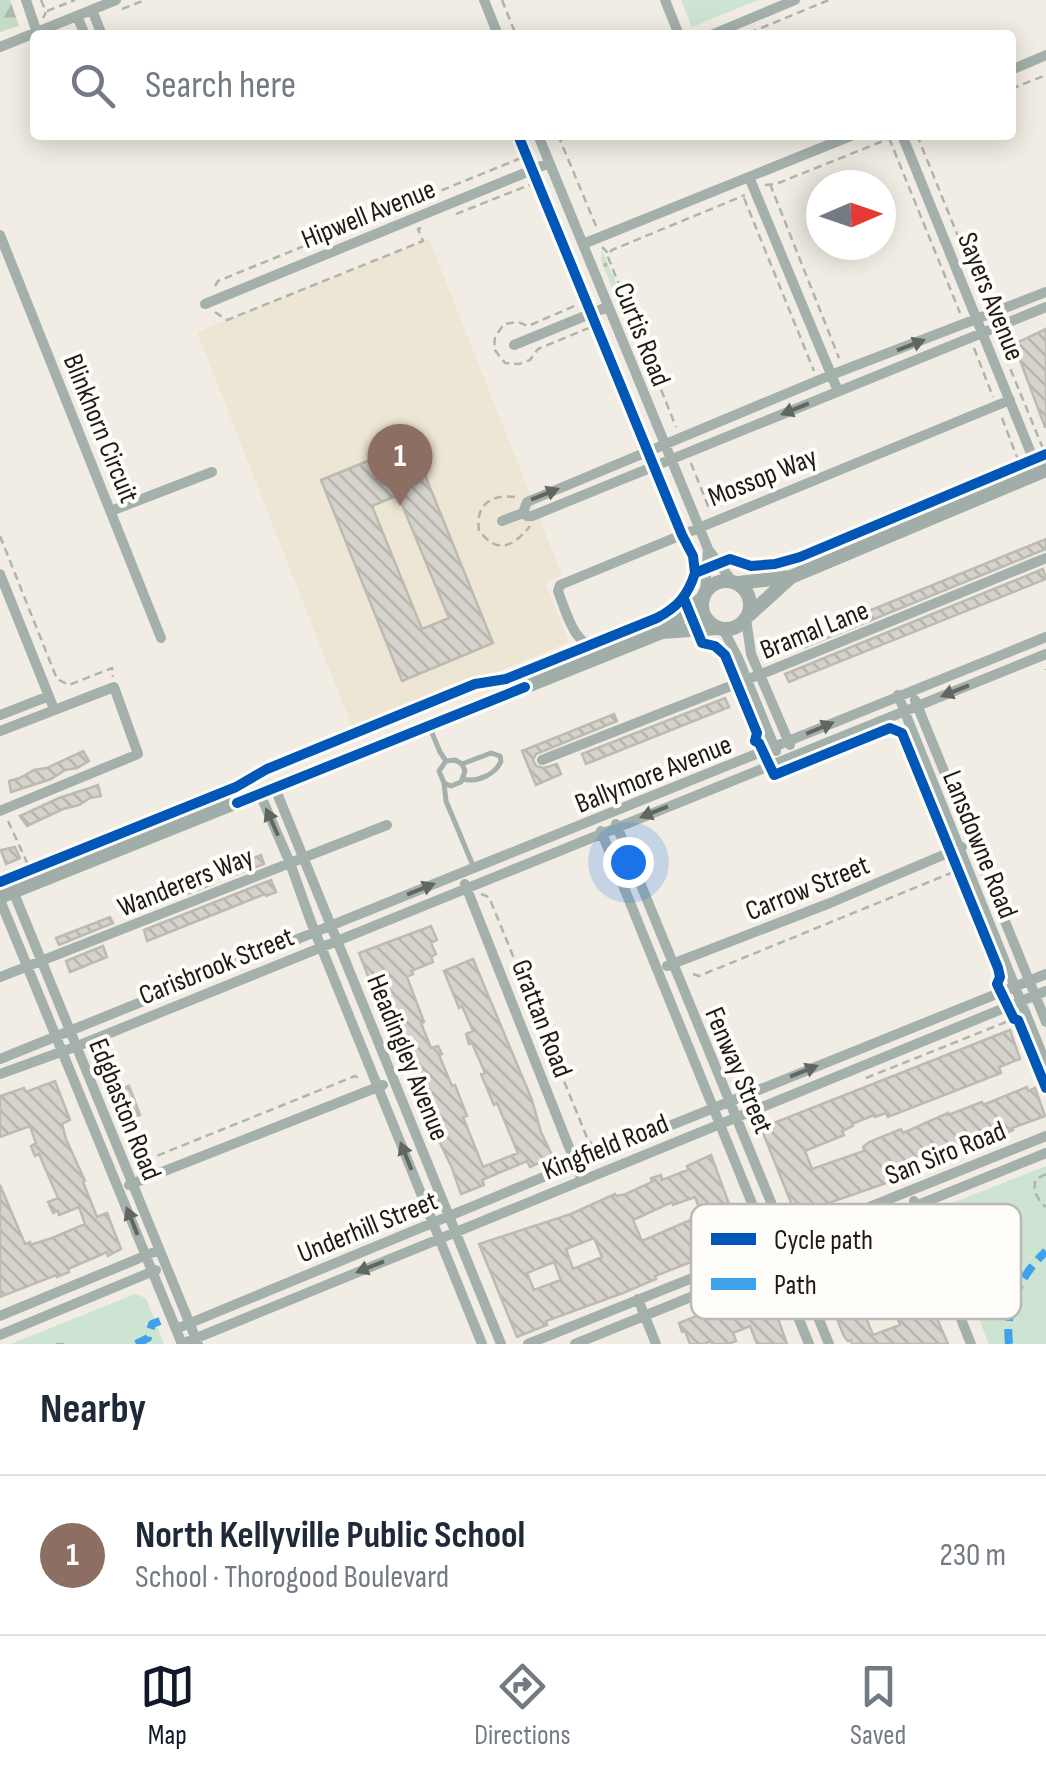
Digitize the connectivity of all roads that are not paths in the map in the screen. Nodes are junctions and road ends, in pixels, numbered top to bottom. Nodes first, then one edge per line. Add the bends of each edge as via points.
1 (26, 0) edge
2 (116, 0) edge
3 (484, 0) edge
4 (665, 0) edge
5 (796, 0) edge
6 (92, 10) junction
7 (77, 16) junction
8 (36, 30) edge
9 (44, 30) edge
10 (82, 30) edge
11 (100, 30) edge
12 (496, 30) edge
13 (678, 30) edge
14 (723, 30) edge
15 (30, 36) edge
16 (0, 48) edge
17 (1046, 55) edge
18 (1016, 68) edge
19 (540, 140) edge
20 (840, 140) edge
21 (904, 140) edge
22 (549, 163) junction
23 (750, 176) junction
24 (0, 234) edge
25 (583, 244) junction
26 (1046, 292) edge
27 (205, 304) dead end
28 (607, 307) junction
29 (1046, 307) edge
30 (977, 320) junction
31 (982, 334) junction
32 (514, 345) dead end
33 (831, 374) junction
34 (838, 391) junction
35 (1010, 400) junction
36 (664, 445) junction
37 (670, 460) junction
38 (1041, 463) edge
39 (212, 472) dead end
40 (111, 512) junction
41 (523, 512) junction
42 (502, 520) dead end
43 (698, 526) junction
44 (708, 550) junction
45 (1046, 558) edge
46 (0, 574) edge
47 (792, 576) junction
48 (734, 582) junction
49 (704, 595) junction
50 (747, 617) junction
51 (720, 628) junction
52 (662, 632) junction
53 (1046, 637) edge
54 (161, 638) dead end
55 (604, 654) junction
56 (1046, 654) edge
57 (759, 676) junction
58 (746, 680) junction
59 (912, 690) junction
60 (49, 696) junction
61 (898, 696) junction
62 (917, 706) junction
63 (54, 709) junction
64 (904, 711) junction
65 (0, 715) edge
66 (429, 725) junction
67 (0, 730) edge
68 (788, 741) junction
69 (774, 747) junction
70 (794, 755) junction
71 (542, 760) dead end
72 (446, 761) junction
73 (780, 761) junction
74 (462, 764) junction
75 (463, 778) junction
76 (444, 783) junction
77 (275, 788) junction
78 (260, 794) junction
79 (2, 810) edge
80 (612, 813) junction
81 (597, 820) junction
82 (386, 825) dead end
83 (618, 827) junction
84 (602, 834) junction
85 (972, 843) junction
86 (954, 850) junction
87 (304, 858) junction
88 (290, 863) junction
89 (474, 868) junction
90 (461, 874) junction
91 (467, 888) junction
92 (7, 891) edge
93 (331, 926) junction
94 (316, 932) junction
95 (337, 940) junction
96 (321, 946) junction
97 (41, 962) junction
98 (672, 965) junction
99 (28, 967) junction
100 (658, 970) junction
101 (1046, 974) edge
102 (0, 978) edge
103 (1030, 981) junction
104 (1014, 988) junction
105 (1041, 993) edge
106 (1020, 1002) junction
107 (1046, 1022) edge
108 (70, 1031) junction
109 (56, 1037) junction
110 (76, 1046) junction
111 (62, 1050) junction
112 (0, 1059) edge
113 (1046, 1064) edge
114 (0, 1074) edge
115 (394, 1080) junction
116 (378, 1087) junction
117 (729, 1101) junction
118 (713, 1108) junction
119 (735, 1117) junction
120 (720, 1124) junction
121 (1046, 1136) edge
122 (1046, 1154) edge
123 (575, 1164) junction
124 (582, 1180) junction
125 (132, 1184) junction
126 (118, 1188) junction
127 (909, 1191) junction
128 (753, 1204) edge
129 (772, 1204) edge
130 (876, 1204) edge
131 (915, 1204) edge
132 (921, 1204) edge
133 (449, 1217) junction
134 (433, 1224) junction
135 (455, 1232) junction
136 (440, 1238) junction
137 (159, 1250) junction
138 (146, 1256) junction
139 (166, 1266) junction
140 (152, 1272) junction
141 (691, 1278) edge
142 (691, 1298) edge
143 (638, 1299) junction
144 (0, 1316) edge
145 (645, 1316) junction
146 (799, 1319) edge
147 (819, 1319) edge
148 (962, 1319) edge
149 (189, 1324) junction
150 (176, 1329) junction
151 (0, 1334) edge
152 (197, 1341) edge
153 (182, 1344) edge
154 (482, 1344) edge
155 (501, 1344) edge
156 (528, 1344) edge
157 (575, 1344) edge
158 (656, 1344) edge
159 (809, 1344) edge
160 (829, 1344) edge
161 (972, 1344) edge

1 - 8 street
2 - 6 street
3 - 12 street
4 - 13 street
5 - 14 street
6 - 7 street
6 - 11 street
7 - 9 street
7 - 10 street
15 - 16 street
17 - 18 street
19 - 22 street, Curtis Road
20 - 23 street
21 - 30 street, Sayers Avenue
22 - 25 street, Curtis Road
22 - 27 street, Hipwell Avenue
23 - 25 street
23 - 33 street
24 - 40 street, Blinkhorn Circuit
25 - 28 street, Curtis Road
26 - 30 street
28 - 32 street
28 - 36 street, Curtis Road
29 - 31 street
30 - 31 street, Sayers Avenue
33 -> 30 street
31 - 34 street
31 - 35 street, Sayers Avenue
33 - 34 street
33 - 36 street
34 -> 37 street
35 - 38 street, Sayers Avenue
35 - 43 street, Mossop Way
36 - 37 street, Curtis Road
41 -> 36 street via 527,502
37 - 41 street via 532,516
37 - 43 street, Curtis Road
38 - 47 main road
39 - 40 street
40 - 54 street, Blinkhorn Circuit
41 - 42 street
43 - 44 street, Curtis Road
43 - 55 street, Mossop Way via 560,584 580,640
44 - 48 street, Curtis Road
44 - 49 street, Curtis Road
45 - 57 street, Bramal Lane
46 - 60 street
47 - 48 main road
47 - 50 main road
48 - 49 main road via 714,584
48 - 50 main road via 748,594
49 - 51 main road via 704,616
49 - 52 main road
50 - 51 main road via 739,626
50 - 57 street
51 - 52 main road
51 - 58 street
52 - 55 main road
53 - 59 street, Ballymore Avenue
55 - 66 main road
56 -> 62 street, Ballymore Avenue
57 - 58 street, Bramal Lane
57 - 68 street
58 - 69 street
58 - 71 street, Bramal Lane
59 - 61 street, Ballymore Avenue
59 - 62 street, Lansdowne Road
60 - 63 street
60 - 65 street
61 - 64 street, Lansdowne Road
68 -> 61 street, Ballymore Avenue
62 - 64 street, Ballymore Avenue
62 - 85 street, Lansdowne Road
63 - 67 street
63 - 79 street via 114,687 138,754
64 - 70 street, Ballymore Avenue
64 - 86 street, Lansdowne Road
66 - 72 lane
66 - 77 main road
68 - 69 street, Ballymore Avenue
68 - 70 street
69 - 73 street
69 - 80 street, Ballymore Avenue
70 - 73 street, Ballymore Avenue
72 - 74 lane
72 - 76 lane via 439,771
73 -> 83 street, Ballymore Avenue
74 - 75 lane
74 - 75 lane via 491,752 501,761 493,772
75 - 76 lane
76 - 89 lane
77 - 78 main road
77 - 87 street, Headingley Avenue
88 -> 78 street, Headingley Avenue
78 - 92 main road
80 - 81 street, Ballymore Avenue
80 - 83 street, Fenway Street
81 - 84 street, Fenway Street
81 - 89 street, Ballymore Avenue
82 - 87 street, Wanderers Way
83 - 84 street, Ballymore Avenue
83 - 98 street, Fenway Street
84 - 91 street, Ballymore Avenue
84 - 100 street, Fenway Street
85 - 86 street, Carrow Street
85 - 103 street, Lansdowne Road
86 - 98 street, Carrow Street
86 - 104 street, Lansdowne Road
87 - 88 street, Wanderers Way
87 - 93 street, Headingley Avenue
88 - 94 street, Headingley Avenue
88 - 97 street, Wanderers Way
89 - 90 street, Ballymore Avenue
90 - 91 street, Grattan Road
93 -> 90 street, Ballymore Avenue
91 - 95 street, Ballymore Avenue
91 - 123 street, Grattan Road
92 - 97 street, Edgbaston Road
92 - 99 street, Edgbaston Road
93 - 94 street, Carisbrook Street
93 - 95 street, Headingley Avenue
94 - 96 street, Headingley Avenue
94 - 108 street, Carisbrook Street
95 - 96 street, Carisbrook Street
95 - 115 street, Headingley Avenue
96 - 110 street, Carisbrook Street
96 - 116 street, Headingley Avenue
97 - 99 street, Wanderers Way
97 - 108 street, Edgbaston Road
98 - 100 street, Carrow Street
98 - 117 street, Fenway Street
99 - 102 street, Wanderers Way
99 - 109 street, Edgbaston Road
100 - 118 street, Fenway Street
101 - 103 street, Kingfield Road
103 - 104 street, Kingfield Road
103 - 105 street, Lansdowne Road
104 - 106 street, Lansdowne Road
117 -> 104 street, Kingfield Road
105 - 106 street, Kingfield Road
105 - 107 street, Lansdowne Road
106 - 113 street, Lansdowne Road
106 - 119 street, Kingfield Road
108 - 109 street, Carisbrook Street
108 - 110 street, Edgbaston Road
109 - 111 street, Edgbaston Road
109 - 112 street, Carisbrook Street
110 - 111 street, Carisbrook Street
110 - 125 street, Edgbaston Road
111 - 114 street, Carisbrook Street
111 - 126 street, Edgbaston Road
115 - 116 street
115 - 133 street, Headingley Avenue
116 - 125 street
134 -> 116 street, Headingley Avenue
117 - 118 street, Kingfield Road
117 - 119 street, Fenway Street
118 - 120 street, Fenway Street
118 - 123 street, Kingfield Road
119 - 120 street, Kingfield Road
119 - 129 street, Fenway Street
120 - 124 street, Kingfield Road
120 - 128 street, Fenway Street
121 - 127 street, San Siro Road
122 - 132 street, San Siro Road
123 - 124 street, Grattan Road
123 - 133 street, Underhill Street
124 - 135 street, Kingfield Road
125 - 126 street
125 - 137 street, Edgbaston Road
138 -> 126 street, Edgbaston Road
127 - 130 street, San Siro Road
127 - 131 street
133 - 134 street, Underhill Street
133 - 135 street, Headingley Avenue
134 - 136 street, Headingley Avenue
134 - 149 street, Underhill Street
135 - 136 street, Kingfield Road
135 - 155 street, Headingley Avenue
136 -> 152 street, Kingfield Road
136 - 154 street, Headingley Avenue
137 - 138 street
137 - 139 street, Edgbaston Road
138 - 140 street, Edgbaston Road
138 - 144 street
139 - 140 street
139 - 149 street, Edgbaston Road
140 - 150 street, Edgbaston Road
140 - 151 street
141 - 143 street, San Siro Road
142 - 145 street, San Siro Road
143 - 145 street
143 - 156 street, San Siro Road
145 - 157 street, San Siro Road
145 - 158 street
146 - 159 street, Fenway Street
147 - 160 street, Fenway Street
148 - 161 street
149 - 150 street, Underhill Street
149 - 152 street, Edgbaston Road
150 - 153 street, Edgbaston Road
152 - 153 street, Kingfield Road

